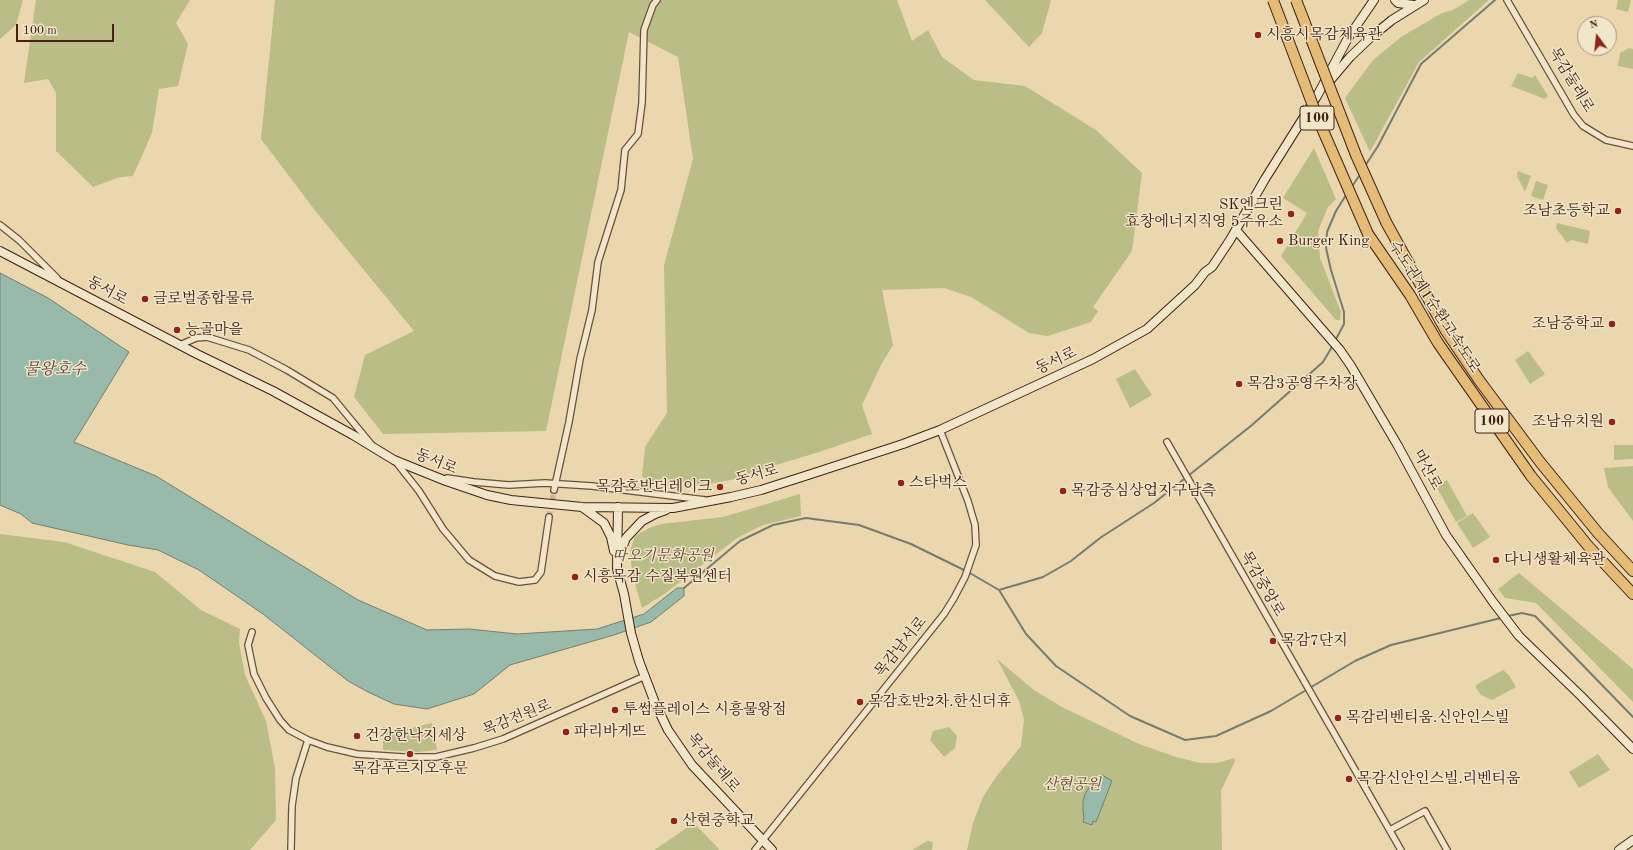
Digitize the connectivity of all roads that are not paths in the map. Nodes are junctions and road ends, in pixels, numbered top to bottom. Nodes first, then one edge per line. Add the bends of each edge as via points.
1 (657, 0) edge
2 (1273, 0) edge
3 (1296, 0) edge
4 (1374, 0) edge
5 (1395, 0) edge
6 (1424, 0) edge
7 (1508, 1) edge
8 (1414, 5) junction
9 (1317, 96) junction
10 (1633, 146) edge
11 (0, 226) edge
12 (1236, 230) junction
13 (0, 251) edge
14 (61, 283) junction
15 (180, 345) junction
16 (940, 430) junction
17 (1166, 442) dead end
18 (375, 449) junction
19 (394, 460) junction
20 (434, 476) junction
21 (556, 484) junction
22 (554, 490) tunnel mouth
23 (709, 501) junction
24 (582, 507) junction
25 (618, 507) junction
26 (673, 508) junction
27 (549, 517) tunnel mouth
28 (617, 569) junction
29 (1633, 571) edge
30 (1633, 594) edge
31 (252, 632) dead end
32 (645, 676) junction
33 (308, 740) junction
34 (1633, 749) edge
35 (1390, 830) junction
36 (763, 840) junction
37 (1633, 840) edge
38 (291, 850) edge
39 (755, 850) edge
40 (772, 850) edge
41 (1401, 850) edge
42 (1447, 850) edge
43 (1619, 850) edge

1 - 21 street via 644,30 642,103 638,134 625,150 621,190 598,262 592,310
2 - 30 highway, 수도권제1순환고속도로 / 100, bridge via 1318,120 1368,234 1410,295 1438,342 1532,476 1589,547
3 - 29 highway, 수도권제1순환고속도로 / 100, bridge via 1356,155 1386,222 1446,331 1540,462
4 - 9 main road, 동서로 via 1348,38
5 - 8 main road via 1398,3
6 - 8 main road
7 - 10 street, 목감둘레로 via 1580,123 1606,140
8 - 9 main road via 1371,37
9 - 12 main road, 동서로
11 - 14 street via 19,240
12 - 16 main road, 동서로 via 1212,267 1147,329 1093,359
12 - 34 main road, 마산로 via 1340,350 1398,446 1446,536 1519,636
13 - 14 main road, 동서로
14 - 15 main road, 동서로
15 - 18 main road, 동서로 via 273,391
15 - 18 street via 196,338 207,337 248,350 287,370 333,398
16 - 23 main road, 동서로 via 761,490
16 - 36 street, 목감남서로 via 975,525 976,545 965,577 944,614
17 - 35 street, 목감중앙로
18 - 19 main road, 동서로
19 - 20 main road, 동서로
19 - 27 street via 469,560 495,576 519,582 535,580 540,572
20 - 21 street via 502,484
20 - 24 main road, 동서로 via 505,499
21 - 22 street
21 - 23 street
23 - 26 main road, 동서로
24 - 25 main road, 동서로
24 - 28 main road via 604,523 614,548
25 - 26 main road, 동서로
25 - 28 main road
26 - 28 main road via 642,521 633,530 620,549
28 - 32 main road, 목감둘레로 via 631,634
31 - 33 street, 목감전원로 via 248,645 250,659 266,698 289,730
32 - 33 street, 목감전원로 via 503,739 436,757 357,754
32 - 36 main road, 목감둘레로 via 668,730 692,764
33 - 38 street via 295,785
35 - 41 street
35 - 42 street via 1425,811
36 - 39 street, 목감남서로
36 - 40 main road, 목감둘레로
37 - 43 main road

